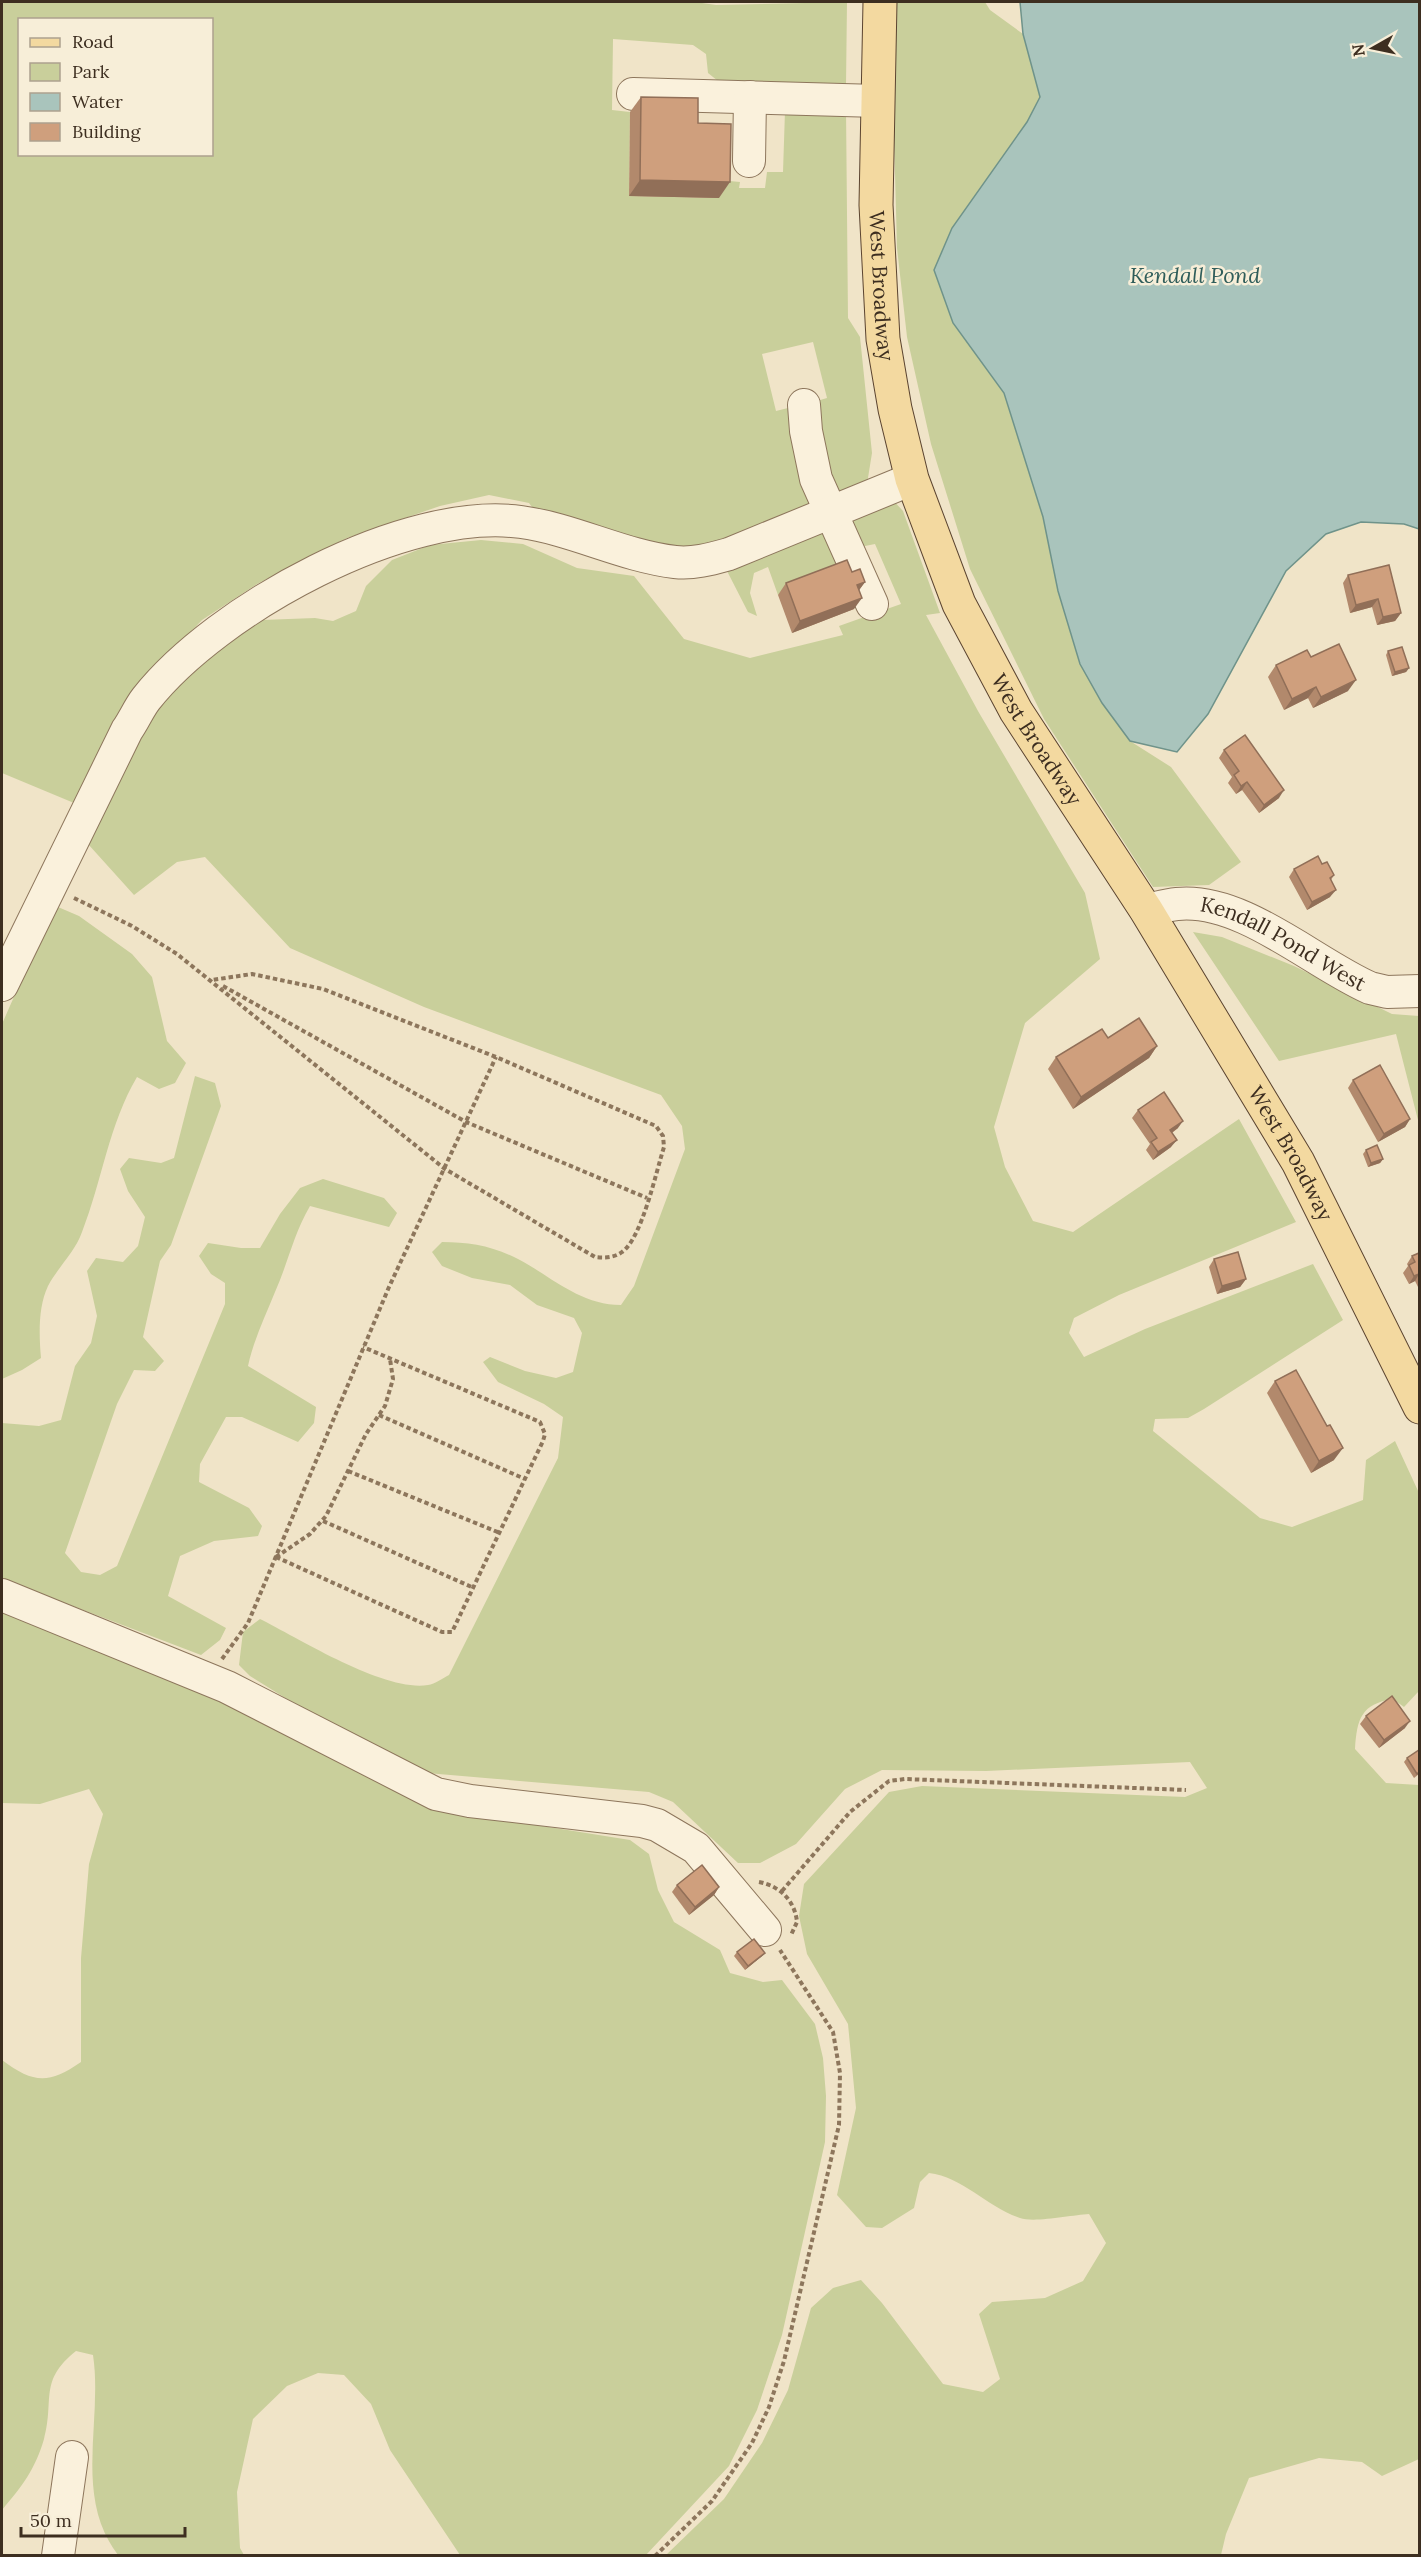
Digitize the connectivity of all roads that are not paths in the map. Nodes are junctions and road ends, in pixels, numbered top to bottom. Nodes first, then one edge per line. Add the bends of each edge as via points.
1 (880, 2) edge
2 (633, 94) dead end
3 (750, 97) junction
4 (878, 101) junction
5 (749, 161) dead end
6 (804, 405) dead end
7 (912, 479) junction
8 (832, 512) junction
9 (872, 604) dead end
10 (1146, 910) junction
11 (2, 985) edge
12 (1419, 991) edge
13 (1419, 1407) edge
14 (2, 1595) edge
15 (765, 1930) road end
16 (72, 2457) dead end
17 (58, 2556) edge

1 - 4 main road, West Broadway
2 - 3 street
3 - 4 street
3 - 5 street
4 - 7 main road, West Broadway via 876,205 883,339
6 - 8 street via 812,462
7 - 8 street
7 - 10 main road, West Broadway via 959,604 1016,711
8 - 9 street
8 - 11 street via 729,554 675,562 523,522 462,520 400,535 268,597 198,647 146,699
10 - 12 street, Kendall Pond West via 1178,903 1227,912 1273,932 1362,985 1386,992
10 - 13 main road, West Broadway via 1298,1162
14 - 15 street via 208,1679 436,1794 642,1821 671,1832 696,1848
16 - 17 street

